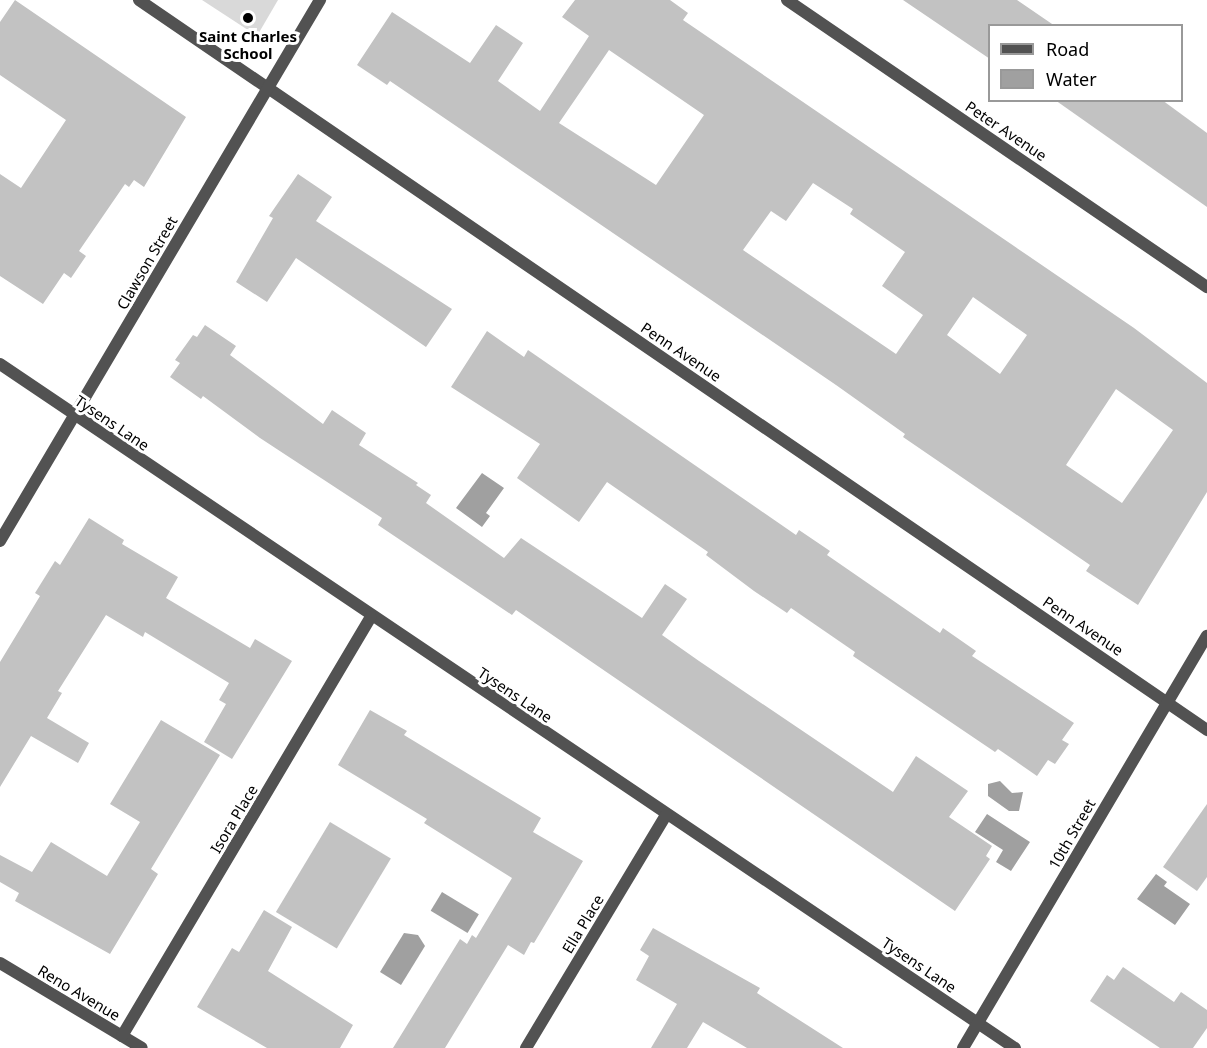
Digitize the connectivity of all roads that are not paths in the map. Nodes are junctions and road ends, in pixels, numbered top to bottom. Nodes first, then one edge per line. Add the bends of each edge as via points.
1 (139, 0) edge
2 (320, 0) edge
3 (787, 0) edge
4 (268, 87) junction
5 (1207, 287) edge
6 (0, 364) edge
7 (74, 416) junction
8 (0, 541) edge
9 (371, 617) junction
10 (1207, 636) edge
11 (1167, 702) junction
12 (1207, 730) edge
13 (666, 814) junction
14 (0, 963) edge
15 (978, 1023) junction
16 (122, 1036) junction
17 (142, 1048) edge
18 (526, 1048) edge
19 (963, 1048) edge
20 (1015, 1048) edge

1 - 4 street, Penn Avenue
2 - 4 street, Clawson Street
3 - 5 street, Peter Avenue
4 - 7 street, Clawson Street
4 - 11 street, Penn Avenue
6 - 7 street, Tysens Lane
7 - 8 street, Clawson Street
7 - 9 street, Tysens Lane
9 - 13 street, Tysens Lane
9 - 16 street, Isora Place
10 - 11 street, 10th Street
11 - 12 street, Penn Avenue
11 - 15 street, 10th Street
13 - 15 street, Tysens Lane
13 - 18 street, Ella Place
14 - 16 street, Reno Avenue
15 - 19 street, 10th Street
15 - 20 street, Tysens Lane
16 - 17 street, Reno Avenue

